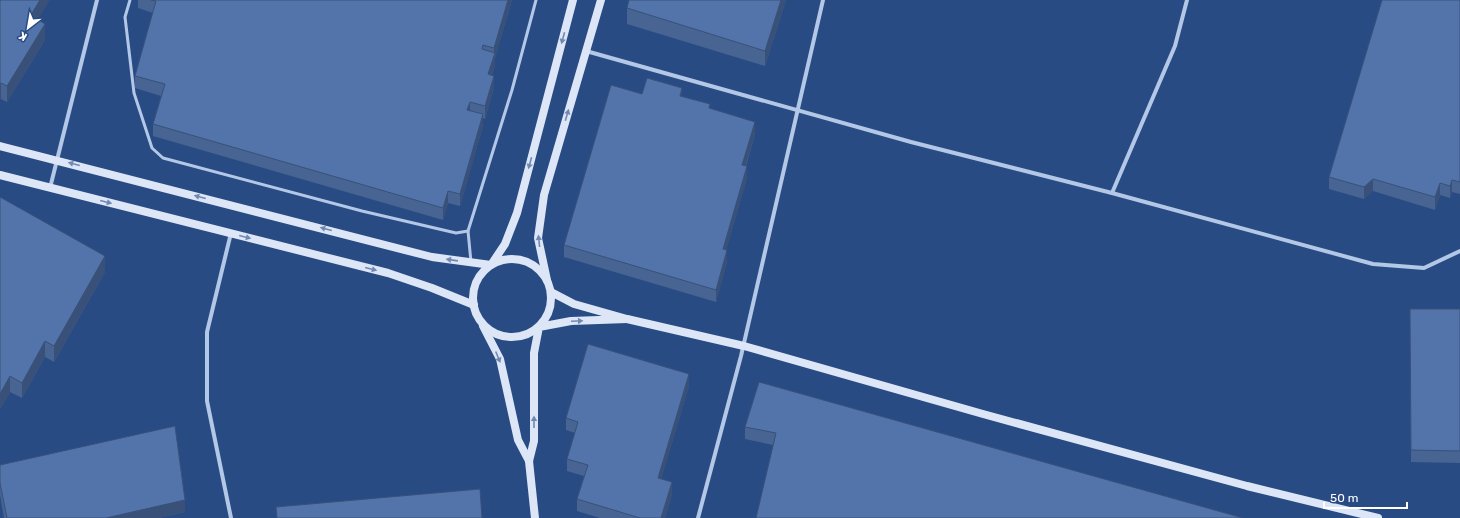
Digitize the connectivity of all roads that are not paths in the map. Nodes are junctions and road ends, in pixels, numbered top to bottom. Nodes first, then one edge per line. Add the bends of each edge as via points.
1 (97, 0) edge
2 (130, 0) edge
3 (536, 0) edge
4 (573, 0) edge
5 (601, 0) edge
6 (823, 0) edge
7 (1187, 0) edge
8 (586, 51) junction
9 (798, 110) junction
10 (0, 146) edge
11 (56, 159) junction
12 (0, 175) edge
13 (50, 188) junction
14 (1112, 193) junction
15 (468, 231) junction
16 (231, 233) junction
17 (1460, 251) edge
18 (471, 262) junction
19 (491, 265) junction
20 (547, 280) junction
21 (551, 292) junction
22 (474, 305) junction
23 (627, 319) junction
24 (481, 322) junction
25 (539, 327) junction
26 (744, 346) junction
27 (529, 461) junction
28 (231, 518) edge
29 (535, 518) edge
30 (698, 518) edge
31 (1378, 518) edge

1 - 11 street
2 - 15 lane via 125,17 134,93 152,148 163,158 362,211 456,233
3 - 15 lane via 512,90
4 -> 19 street via 517,213 505,244
5 - 8 street
6 - 9 street
7 - 14 street via 1175,46
8 - 9 street
20 -> 8 street via 538,238 544,195
9 - 14 street via 911,142
9 - 26 street
10 - 11 street
11 - 13 street
18 -> 11 street via 432,257
12 - 13 street
13 -> 16 street
14 - 17 street via 1373,264 1424,268
15 - 18 lane
16 -> 22 street via 388,273
16 - 28 street via 207,332 207,401
18 - 19 street
19 - 20 street via 503,260 516,259 528,262 539,269
19 - 22 street via 481,274 475,285
20 - 21 street
21 - 23 street via 574,304
21 - 25 street via 551,305 547,317
22 - 24 street
25 -> 23 street via 571,321
23 - 26 street
24 - 25 street via 502,336 528,334
24 -> 27 street via 500,358 518,440
27 -> 25 street via 534,441 534,353
26 - 30 street
26 - 31 street via 1248,486
27 - 29 street

